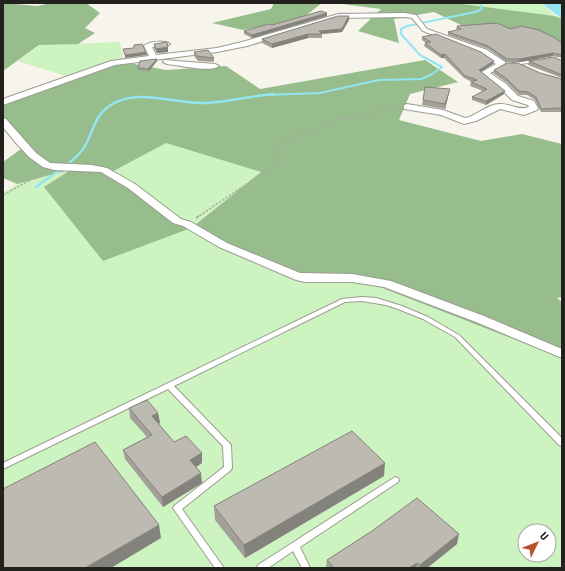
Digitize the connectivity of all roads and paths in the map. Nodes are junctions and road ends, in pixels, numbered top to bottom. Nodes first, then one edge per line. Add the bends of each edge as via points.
1 (166, 44) edge
2 (154, 58) junction
3 (144, 59) junction
4 (540, 60) edge
5 (502, 64) junction
6 (519, 64) junction
7 (215, 66) dead end
8 (526, 67) edge
9 (3, 102) edge
10 (407, 107) joint
11 (3, 120) edge
12 (52, 167) junction
13 (3, 195) edge
14 (187, 224) junction
15 (562, 354) edge
16 (169, 384) junction
17 (562, 443) edge
18 (3, 466) edge
19 (395, 480) dead end
20 (295, 546) junction
21 (220, 568) edge
22 (261, 568) edge
23 (306, 568) edge

1 - 2 street via 148,46
2 - 3 street
2 - 5 street via 244,44 338,16 405,15 414,16 425,30 484,52
3 - 7 street via 186,63 194,67
3 - 9 street via 95,68
4 - 6 lane
5 - 6 lane
5 - 10 street via 484,73 515,98 531,103 534,108 530,111 516,111 500,106 473,119 464,120 443,113
6 - 8 lane
10 - 14 path via 334,120 284,143 279,146 278,161 275,165
11 - 12 street via 36,159
12 - 13 path
12 - 14 street via 103,170 177,221
14 - 15 street via 223,245 296,276 352,278 387,284 480,319
16 - 17 lane via 344,300 365,299 384,302 440,324 457,336
16 - 18 lane
16 - 21 lane via 227,445 228,468 178,508
19 - 20 lane
20 - 22 lane
20 - 23 lane

